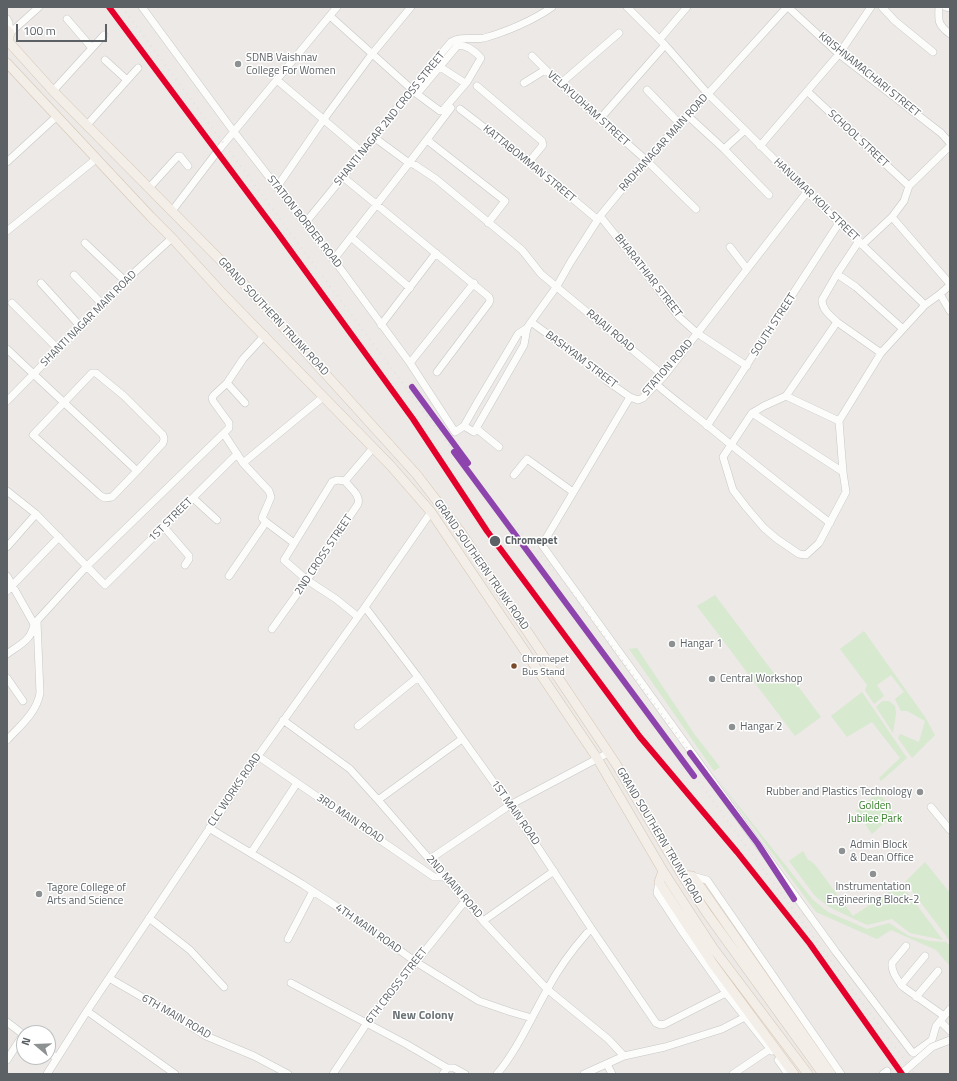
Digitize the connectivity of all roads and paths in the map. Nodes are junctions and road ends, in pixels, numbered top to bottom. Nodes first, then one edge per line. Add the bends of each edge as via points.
1 (39, 7) edge
2 (142, 7) edge
3 (337, 7) edge
4 (411, 7) edge
5 (552, 7) edge
6 (627, 7) edge
7 (687, 7) edge
8 (787, 7) edge
9 (871, 7) edge
10 (882, 7) edge
11 (938, 7) edge
12 (946, 7) edge
13 (950, 8) edge
14 (330, 16) junction
15 (7, 19) edge
16 (67, 19) dead end
17 (619, 33) dead end
18 (950, 34) edge
19 (104, 35) dead end
20 (8, 36) edge
21 (662, 42) junction
22 (92, 48) junction
23 (933, 52) dead end
24 (372, 54) junction
25 (839, 54) junction
26 (532, 56) dead end
27 (105, 60) dead end
28 (7, 63) edge
29 (437, 64) junction
30 (138, 68) dead end
31 (545, 70) junction
32 (127, 80) junction
33 (277, 80) junction
34 (524, 83) dead end
35 (466, 84) junction
36 (560, 84) junction
37 (477, 86) dead end
38 (412, 88) junction
39 (647, 90) dead end
40 (53, 91) junction
41 (808, 92) junction
42 (417, 94) junction
43 (708, 94) junction
44 (451, 108) dead end
45 (460, 109) dead end
46 (688, 116) junction
47 (56, 117) junction
48 (324, 119) junction
49 (599, 120) junction
50 (680, 124) junction
51 (87, 125) junction
52 (745, 130) junction
53 (234, 132) junction
54 (375, 138) junction
55 (427, 140) junction
56 (950, 143) edge
57 (760, 146) junction
58 (950, 146) edge
59 (724, 150) junction
60 (363, 153) junction
61 (96, 159) junction
62 (646, 160) junction
63 (7, 162) edge
64 (529, 162) junction
65 (409, 163) junction
66 (188, 166) dead end
67 (344, 177) junction
68 (909, 186) junction
69 (277, 187) junction
70 (148, 188) junction
71 (807, 192) junction
72 (769, 195) dead end
73 (377, 204) junction
74 (696, 209) dead end
75 (172, 211) junction
76 (892, 217) junction
77 (599, 218) junction
78 (305, 223) junction
79 (488, 223) junction
80 (839, 223) junction
81 (8, 228) edge
82 (351, 237) junction
83 (172, 238) junction
84 (85, 243) dead end
85 (861, 243) junction
86 (730, 247) dead end
87 (436, 253) junction
88 (334, 259) junction
89 (747, 269) junction
90 (74, 274) dead end
91 (837, 274) junction
92 (125, 281) junction
93 (41, 283) dead end
94 (474, 283) junction
95 (950, 284) edge
96 (556, 286) junction
97 (410, 288) junction
98 (940, 294) junction
99 (12, 303) dead end
100 (102, 304) junction
101 (925, 305) junction
102 (950, 311) edge
103 (837, 322) junction
104 (381, 325) junction
105 (529, 325) junction
106 (80, 326) junction
107 (903, 329) junction
108 (697, 333) junction
109 (265, 336) junction
110 (7, 349) edge
111 (58, 350) junction
112 (881, 353) junction
113 (410, 363) junction
114 (747, 366) junction
115 (436, 372) dead end
116 (33, 374) junction
117 (664, 376) junction
118 (227, 383) junction
119 (656, 384) junction
120 (786, 396) junction
121 (324, 397) junction
122 (630, 397) junction
123 (8, 398) edge
124 (64, 403) junction
125 (245, 403) dead end
126 (752, 414) junction
127 (840, 421) junction
128 (464, 426) junction
129 (707, 426) junction
130 (477, 429) junction
131 (224, 434) junction
132 (730, 446) junction
133 (499, 447) dead end
134 (373, 448) junction
135 (237, 454) junction
136 (243, 463) junction
137 (137, 471) junction
138 (843, 472) junction
139 (514, 475) dead end
140 (345, 481) junction
141 (7, 491) edge
142 (573, 492) junction
143 (193, 498) junction
144 (431, 512) junction
145 (36, 514) junction
146 (217, 520) dead end
147 (266, 522) junction
148 (830, 523) junction
149 (164, 527) junction
150 (59, 537) junction
151 (294, 543) junction
152 (7, 547) edge
153 (185, 565) dead end
154 (87, 566) junction
155 (7, 576) edge
156 (228, 576) dead end
157 (308, 580) junction
158 (9, 589) edge
159 (365, 607) junction
160 (357, 616) junction
161 (35, 622) junction
162 (272, 629) dead end
163 (7, 654) edge
164 (418, 677) junction
165 (7, 678) edge
166 (23, 701) dead end
167 (283, 720) junction
168 (358, 726) dead end
169 (462, 739) junction
170 (7, 740) edge
171 (608, 753) junction
172 (258, 756) junction
173 (598, 758) junction
174 (297, 783) junction
175 (378, 800) junction
176 (510, 805) junction
177 (931, 807) dead end
178 (209, 828) junction
179 (950, 830) edge
180 (251, 853) junction
181 (430, 860) junction
182 (554, 871) junction
183 (663, 871) junction
184 (682, 875) junction
185 (692, 876) junction
186 (444, 877) junction
187 (659, 882) junction
188 (313, 891) junction
189 (465, 901) junction
190 (149, 918) junction
191 (483, 921) junction
192 (587, 933) dead end
193 (288, 939) dead end
194 (906, 946) dead end
195 (925, 956) dead end
196 (416, 962) junction
197 (938, 971) dead end
198 (109, 978) junction
199 (291, 983) dead end
200 (901, 985) junction
201 (224, 987) dead end
202 (547, 989) junction
203 (726, 993) junction
204 (916, 997) junction
205 (950, 1009) edge
206 (87, 1011) junction
207 (744, 1017) junction
208 (532, 1018) junction
209 (940, 1021) junction
210 (7, 1022) edge
211 (367, 1023) junction
212 (16, 1029) edge
213 (950, 1032) edge
214 (950, 1040) edge
215 (16, 1047) edge
216 (770, 1049) junction
217 (624, 1056) junction
218 (57, 1058) joint
219 (7, 1060) edge
220 (607, 1064) junction
221 (445, 1071) edge
222 (47, 1074) edge
223 (175, 1074) edge
224 (288, 1074) edge
225 (333, 1074) edge
226 (465, 1074) edge
227 (497, 1074) edge
228 (584, 1074) edge
229 (612, 1074) edge
230 (733, 1074) edge
231 (788, 1074) edge
232 (794, 1074) edge
233 (808, 1074) edge
234 (823, 1074) edge
235 (831, 1074) edge
236 (841, 1074) edge
237 (901, 1074) edge

1 - 20 street
2 - 53 street, STATION BORDER ROAD
3 - 14 street
4 - 24 street
5 - 29 street, SHANTI NAGAR 2ND CROSS STREET via 518,25 483,38 455,40
6 - 21 street
7 - 21 street
8 - 25 street, KRISHNAMACHARI STREET
8 - 43 street, RADHANAGAR MAIN ROAD
9 - 25 street
10 - 23 street
11 - 18 street via 940,25
12 - 13 street
14 - 24 street
14 - 33 street
15 - 20 street
16 - 22 street
17 - 36 street
19 - 22 street
20 - 40 main road, GRAND SOUTHERN TRUNK ROAD
21 - 43 street
21 - 49 street
22 - 40 street
24 - 38 street
24 - 48 street
25 - 41 street
25 - 56 street, KRISHNAMACHARI STREET via 941,133
26 - 31 street, VELAYUDHAM STREET
27 - 32 street
28 - 47 main road, GRAND SOUTHERN TRUNK ROAD
29 - 35 street
29 - 35 street via 457,46 465,45 481,58
29 - 38 street, SHANTI NAGAR 2ND CROSS STREET
29 - 42 street
30 - 32 street
31 - 34 street
31 - 36 street, VELAYUDHAM STREET
32 - 51 street
33 - 48 street
33 - 53 street
35 - 42 street via 441,111
36 - 49 street, VELAYUDHAM STREET
37 - 64 street via 542,140 543,145
38 - 42 street
38 - 54 street, SHANTI NAGAR 2ND CROSS STREET
39 - 50 street
40 - 51 main road, GRAND SOUTHERN TRUNK ROAD
41 - 57 street
41 - 68 street, SCHOOL STREET
43 - 46 street, RADHANAGAR MAIN ROAD
43 - 52 street, HANUMAR KOIL STREET
44 - 55 street
45 - 64 street, KATTABOMMAN STREET
46 - 50 street, RADHANAGAR MAIN ROAD
46 - 59 street
47 - 61 main road, GRAND SOUTHERN TRUNK ROAD
47 - 63 street
48 - 60 street
48 - 69 street
49 - 62 street, VELAYUDHAM STREET
50 - 62 street, RADHANAGAR MAIN ROAD
51 - 70 main road, GRAND SOUTHERN TRUNK ROAD
52 - 57 street, HANUMAR KOIL STREET
52 - 59 street
53 - 69 street, STATION BORDER ROAD
53 - 75 street
54 - 60 street, SHANTI NAGAR 2ND CROSS STREET
54 - 65 street, RAJAJI ROAD
55 - 65 street
55 - 79 street via 504,201
57 - 71 street, HANUMAR KOIL STREET
58 - 68 street
59 - 72 street
60 - 67 street, SHANTI NAGAR 2ND CROSS STREET
61 - 81 street
61 - 83 main road, GRAND SOUTHERN TRUNK ROAD
62 - 74 street, VELAYUDHAM STREET
62 - 77 street, RADHANAGAR MAIN ROAD
64 - 77 street, KATTABOMMAN STREET
65 - 73 street
65 - 79 street, RAJAJI ROAD via 436,179
66 - 70 street via 178,156
67 - 73 street
67 - 78 street, SHANTI NAGAR 2ND CROSS STREET
68 - 76 street via 904,201
69 - 78 street, STATION BORDER ROAD
70 - 75 main road, GRAND SOUTHERN TRUNK ROAD
71 - 80 street, HANUMAR KOIL STREET
71 - 89 street, STATION ROAD
73 - 82 street
73 - 87 street
75 - 171 main road, GRAND SOUTHERN TRUNK ROAD via 244,284 417,475 460,531
76 - 85 street
76 - 95 street
77 - 96 street, RADHANAGAR MAIN ROAD
77 - 108 street, BHARATHIAR STREET via 679,317
78 - 88 street, STATION BORDER ROAD
79 - 96 street, RAJAJI ROAD via 522,250 541,274
80 - 85 street, HANUMAR KOIL STREET
80 - 114 street, SOUTH STREET
82 - 88 street
82 - 97 street
83 - 92 street, SHANTI NAGAR MAIN ROAD
83 - 109 main road, GRAND SOUTHERN TRUNK ROAD
84 - 92 street
85 - 91 street
85 - 101 street, HANUMAR KOIL STREET
86 - 89 street
87 - 94 street
87 - 97 street
88 - 104 street, STATION BORDER ROAD
89 - 108 street, STATION ROAD
90 - 100 street
91 - 103 street via 822,300 822,305
91 - 107 street via 856,287
92 - 100 street, SHANTI NAGAR MAIN ROAD
93 - 106 street
94 - 113 street
94 - 115 street via 490,300
95 - 98 street
96 - 105 street, RADHANAGAR MAIN ROAD
96 - 117 street, RAJAJI ROAD
97 - 104 street
98 - 101 street
98 - 102 street
99 - 111 street
100 - 106 street, SHANTI NAGAR MAIN ROAD
101 - 107 street
103 - 112 street
103 - 120 street
104 - 113 street, STATION BORDER ROAD
105 - 122 street, BASHYAM STREET via 592,366 607,381
105 - 128 street via 518,334
105 - 130 street via 524,345
106 - 111 street, SHANTI NAGAR MAIN ROAD
107 - 112 street
108 - 114 street, BHARATHIAR STREET
108 - 117 street, STATION ROAD
109 - 118 street via 242,359
109 - 121 main road, GRAND SOUTHERN TRUNK ROAD
110 - 116 street
111 - 116 street, SHANTI NAGAR MAIN ROAD
112 - 127 street
113 - 128 street, STATION BORDER ROAD via 455,432
114 - 129 street, SOUTH STREET
116 - 123 street, SHANTI NAGAR MAIN ROAD
116 - 124 street
117 - 119 street, STATION ROAD
118 - 125 street
118 - 131 street via 212,398 229,422 229,428
119 - 122 street, STATION ROAD via 643,398 638,400
119 - 129 street
120 - 126 street
120 - 127 street
121 - 134 main road, GRAND SOUTHERN TRUNK ROAD
121 - 136 street
122 - 142 street, STATION ROAD
124 - 137 street
124 - 137 street via 92,373 96,373 124,396 164,439
124 - 137 street via 33,435 105,498 112,497
126 - 132 street
126 - 138 street
127 - 138 street
128 - 130 street via 474,432
129 - 132 street
130 - 133 street
131 - 135 street
131 - 154 street
132 - 148 street
132 - 148 street via 723,457 733,490 764,528 777,539 799,554 806,555 819,543
134 - 140 street
134 - 144 main road, GRAND SOUTHERN TRUNK ROAD
135 - 136 street
135 - 143 street, 1ST STREET
136 - 147 street via 269,490 271,497 262,518
138 - 148 street via 846,492
139 - 142 street via 527,459
140 - 151 street via 332,482
140 - 157 street, 2ND CROSS STREET via 358,497 358,504
141 - 145 street
142 - 209 street, STATION ROAD via 542,545 836,952 912,1052 918,1051 932,1040
143 - 146 street
143 - 149 street, 1ST STREET
144 - 159 street, CLC WORKS ROAD
144 - 173 main road, GRAND SOUTHERN TRUNK ROAD
145 - 150 street
145 - 152 street
147 - 151 street
147 - 156 street
149 - 153 street via 189,556
149 - 154 street, 1ST STREET via 105,585
150 - 154 street
150 - 158 street
151 - 157 street via 284,560
154 - 161 street
155 - 158 street
157 - 160 street
157 - 162 street, 2ND CROSS STREET
158 - 161 street
159 - 160 street, CLC WORKS ROAD
159 - 164 street, 1ST MAIN ROAD
160 - 167 street, CLC WORKS ROAD
161 - 163 street via 29,638
161 - 170 street via 39,699 30,714
164 - 168 street
164 - 169 street, 1ST MAIN ROAD
165 - 166 street
167 - 172 street, CLC WORKS ROAD
167 - 175 street, 2ND MAIN ROAD via 350,769
169 - 175 street
169 - 176 street, 1ST MAIN ROAD
171 - 173 street
171 - 184 main road, GRAND SOUTHERN TRUNK ROAD
172 - 174 street, 3RD MAIN ROAD
172 - 178 street, CLC WORKS ROAD
173 - 176 street
173 - 183 main road, GRAND SOUTHERN TRUNK ROAD
174 - 180 street
174 - 186 street, 3RD MAIN ROAD via 434,877
175 - 181 street, 2ND MAIN ROAD
176 - 181 street
176 - 182 street, 1ST MAIN ROAD
177 - 179 street
178 - 180 street, 4TH MAIN ROAD
178 - 190 street, CLC WORKS ROAD
180 - 188 street, 4TH MAIN ROAD
181 - 186 street, 2ND MAIN ROAD
182 - 191 street
182 - 203 street, 1ST MAIN ROAD via 658,1024 665,1024
183 - 187 main road
183 - 233 main road, GRAND SOUTHERN TRUNK ROAD via 713,948
184 - 185 main road
184 - 234 main road, GRAND SOUTHERN TRUNK ROAD
185 - 235 main road
185 - 236 street via 707,880
186 - 189 street, 2ND MAIN ROAD
187 - 203 street via 657,893
187 - 232 main road via 713,964
188 - 193 street
188 - 196 street, 4TH MAIN ROAD
189 - 191 street, 2ND MAIN ROAD
189 - 196 street, 6TH CROSS STREET
190 - 198 street, CLC WORKS ROAD
190 - 201 street via 190,950
191 - 202 street, 2ND MAIN ROAD
192 - 202 street via 572,950
194 - 200 street via 893,961 892,966
195 - 200 street
196 - 208 street, 4TH MAIN ROAD via 479,1000
196 - 211 street, 6TH CROSS STREET
197 - 204 street
198 - 206 street, CLC WORKS ROAD
198 - 224 street, 6TH MAIN ROAD via 206,1036 254,1056
199 - 211 street
200 - 204 street
202 - 208 street
202 - 217 street, 2ND MAIN ROAD via 608,1039
203 - 207 street
204 - 209 street
205 - 209 street
206 - 218 street, CLC WORKS ROAD
206 - 223 street
207 - 216 street
207 - 217 street via 722,1029 698,1037
208 - 227 street via 508,1061
209 - 213 street
210 - 212 street
211 - 221 street
211 - 225 street, 6TH CROSS STREET
214 - 237 street, bridge via 932,1047
215 - 219 street
216 - 230 street
216 - 231 street
217 - 220 street
218 - 222 street, CLC WORKS ROAD
220 - 228 street
220 - 229 street
221 - 226 street via 454,1068

